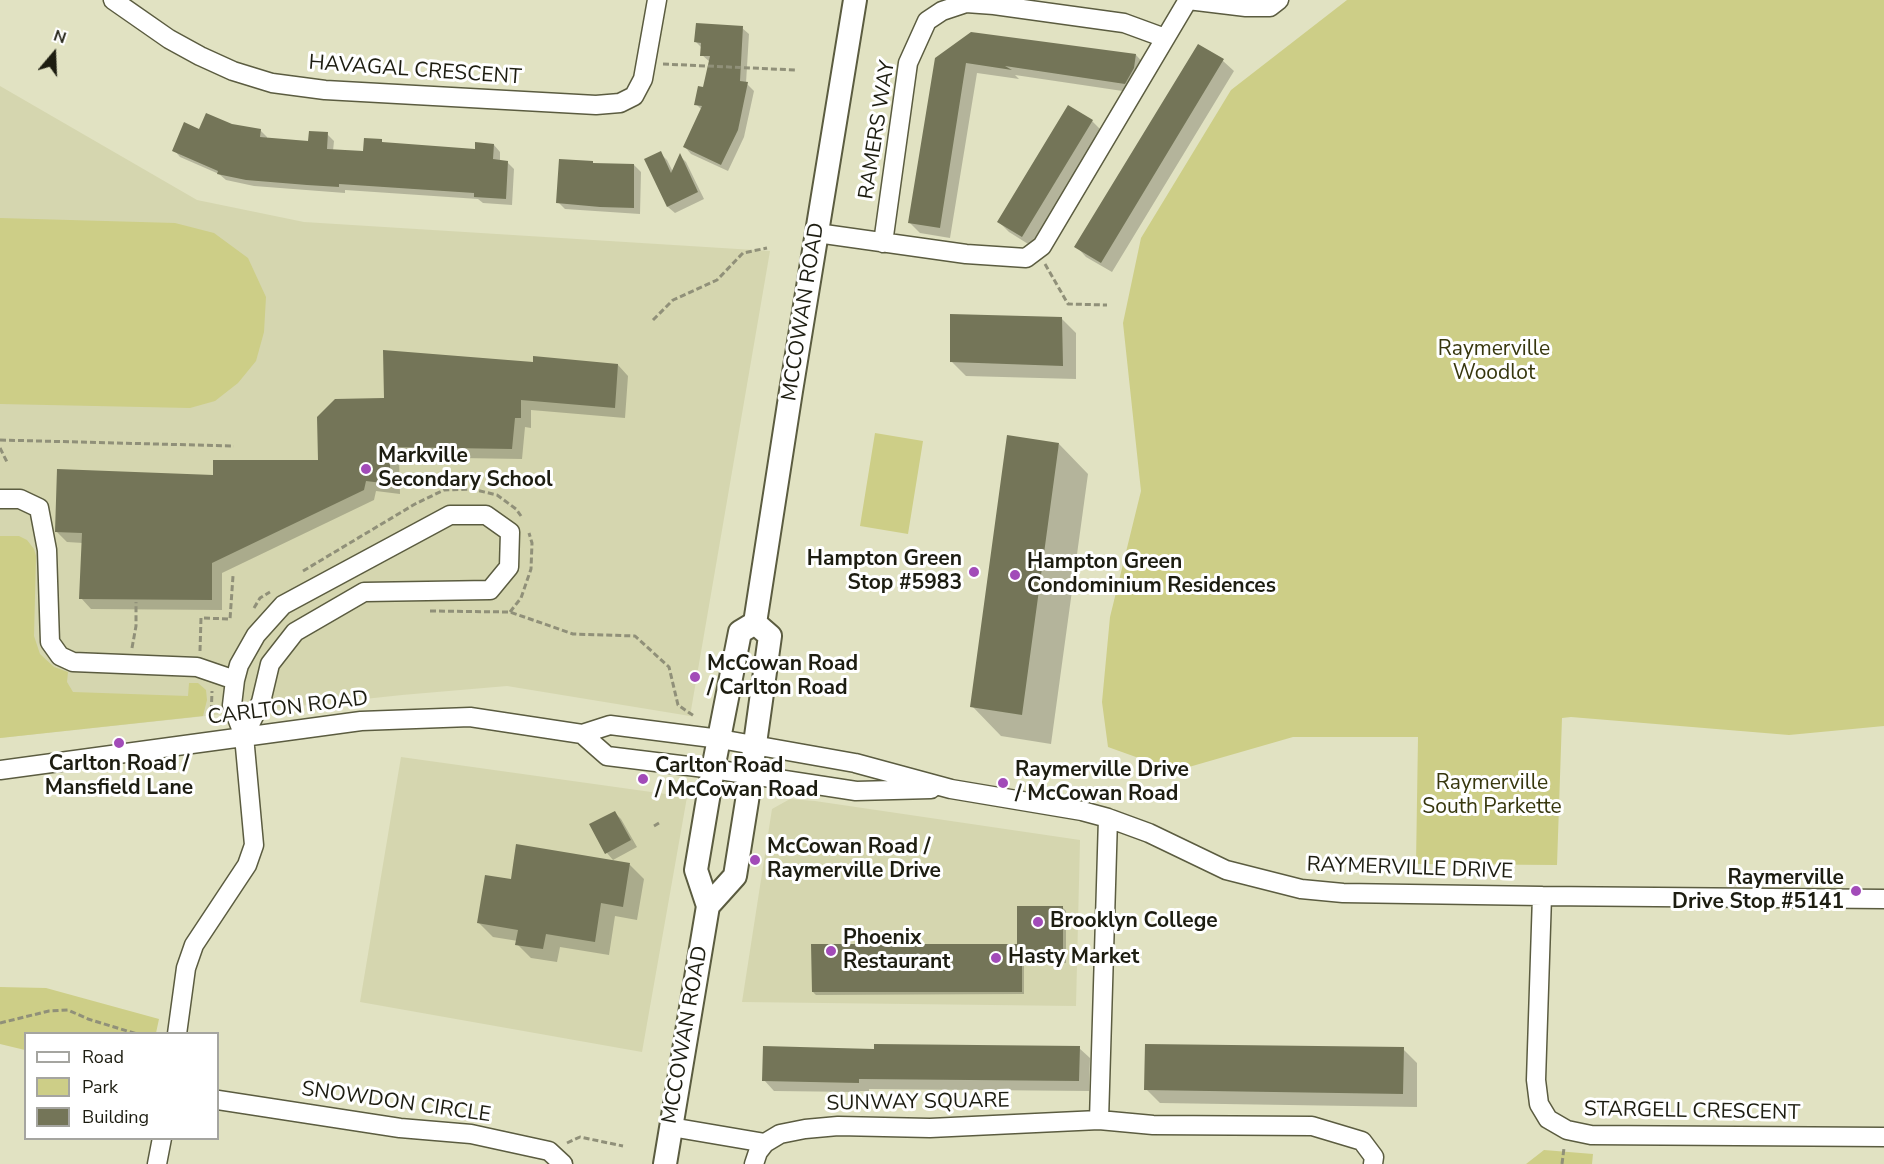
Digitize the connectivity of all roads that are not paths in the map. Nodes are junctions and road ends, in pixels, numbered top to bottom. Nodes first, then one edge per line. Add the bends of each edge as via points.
1 (113, 0) edge
2 (657, 0) edge
3 (855, 0) edge
4 (1188, 0) edge
5 (1279, 0) edge
6 (1165, 38) junction
7 (817, 233) junction
8 (883, 243) junction
9 (0, 499) edge
10 (755, 624) junction
11 (235, 680) junction
12 (582, 734) junction
13 (244, 736) junction
14 (720, 739) junction
15 (755, 745) junction
16 (713, 769) junction
17 (0, 770) edge
18 (752, 774) junction
19 (951, 789) junction
20 (1108, 818) junction
21 (1542, 896) junction
22 (1884, 899) edge
23 (708, 906) junction
24 (177, 1032) edge
25 (219, 1100) edge
26 (1099, 1120) junction
27 (671, 1126) junction
28 (1884, 1137) edge
29 (162, 1140) edge
30 (765, 1143) junction
31 (157, 1164) edge
32 (563, 1164) edge
33 (665, 1164) edge
34 (754, 1164) edge
35 (1373, 1164) edge

1 - 2 street, HAVAGAL CRESCENT via 169,39 233,71 272,83 325,90 596,105 620,103 634,96 643,79
3 - 7 main road, MCCOWAN ROAD
4 - 5 street via 1246,7 1270,7
4 - 6 street
6 - 8 street via 1042,246 1026,258
6 - 8 street, RAMERS WAY via 1124,23 994,4 966,3 927,21 908,63
7 - 8 street
7 - 10 main road, MCCOWAN ROAD
9 - 11 street via 20,499 39,508 47,550 50,642 60,656 73,662 197,667
10 - 14 main road, MCCOWAN ROAD via 740,632
10 - 15 main road via 770,636
11 - 13 street via 232,705
11 - 13 street via 256,635 283,605 419,531 450,515 486,515 510,532 509,567 490,590 364,591 295,632 270,664 261,702
12 - 13 street, CARLTON ROAD via 470,717 361,721
12 - 14 street, CARLTON ROAD via 610,725
12 - 16 street via 607,756
13 - 17 street, CARLTON ROAD
13 - 24 street via 254,845 247,865 194,945 186,968
14 - 15 street, CARLTON ROAD
14 - 16 main road, MCCOWAN ROAD
15 - 18 main road
15 - 19 street, RAYMERVILLE DRIVE via 855,763
16 - 18 street, RAYMERVILLE DRIVE
16 - 23 main road, MCCOWAN ROAD via 696,870
18 - 19 street, RAYMERVILLE DRIVE via 856,791
18 - 23 main road via 735,876
19 - 20 street, RAYMERVILLE DRIVE
20 - 21 street, RAYMERVILLE DRIVE via 1226,870 1301,889
20 - 26 street
21 - 22 street, RAYMERVILLE DRIVE
21 - 28 street, STARGELL CRESCENT via 1536,1080 1539,1104 1548,1119 1567,1130 1591,1135
23 - 27 main road, MCCOWAN ROAD
25 - 32 street, SNOWDON CIRCLE via 400,1128 471,1134 549,1151
26 - 30 street, SUNWAY SQUARE via 930,1128 838,1126 780,1134
26 - 35 street, SUNWAY SQUARE via 1153,1125 1312,1126 1362,1141 1374,1157
27 - 30 street
27 - 33 main road, MCCOWAN ROAD
29 - 31 street
30 - 34 street

